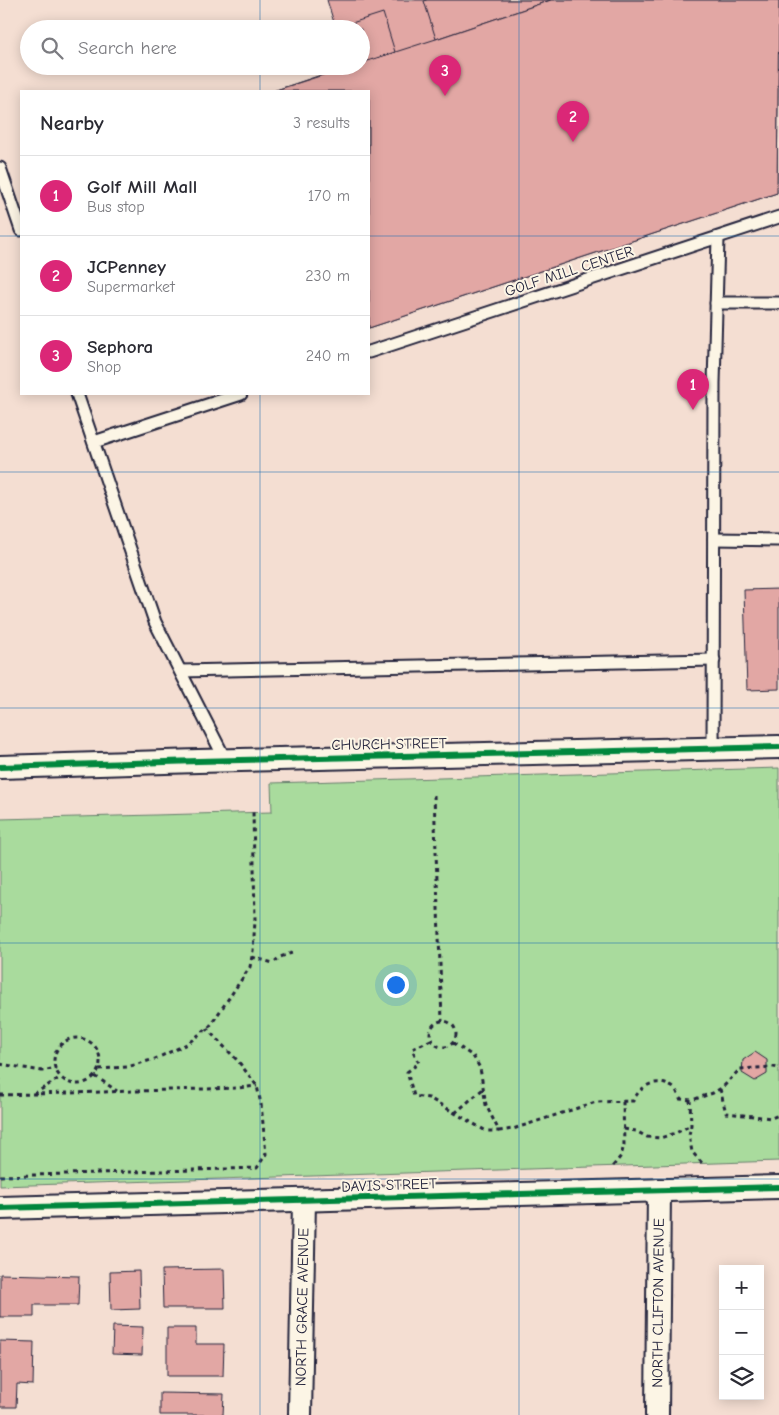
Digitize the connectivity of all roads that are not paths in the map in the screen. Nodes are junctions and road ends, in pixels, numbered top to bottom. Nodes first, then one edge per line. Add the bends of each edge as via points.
1 (0, 168) edge
2 (779, 217) edge
3 (20, 227) edge
4 (718, 238) junction
5 (716, 303) junction
6 (779, 303) edge
7 (370, 352) edge
8 (77, 395) edge
9 (238, 395) edge
10 (94, 442) junction
11 (714, 538) junction
12 (779, 540) edge
13 (714, 660) junction
14 (181, 672) junction
15 (779, 747) edge
16 (713, 749) junction
17 (226, 760) junction
18 (0, 767) edge
19 (779, 1187) edge
20 (659, 1190) junction
21 (304, 1200) junction
22 (0, 1208) edge
23 (300, 1415) edge
24 (657, 1415) edge

1 - 3 lane
2 - 4 lane, GOLF MILL CENTER
4 - 5 lane
4 - 7 lane, GOLF MILL CENTER
5 - 6 lane
5 - 11 lane
8 - 10 lane
9 - 10 lane
10 - 14 lane via 155,622
11 - 12 lane
11 - 13 lane
13 - 14 lane
13 - 16 lane
14 - 17 lane
15 - 16 street, CHURCH STREET
16 - 17 street, CHURCH STREET
17 - 18 street, CHURCH STREET
19 - 20 street, DAVIS STREET
20 - 21 street, DAVIS STREET
20 - 24 street, NORTH CLIFTON AVENUE
21 - 22 street, DAVIS STREET
21 - 23 street, NORTH GRACE AVENUE

